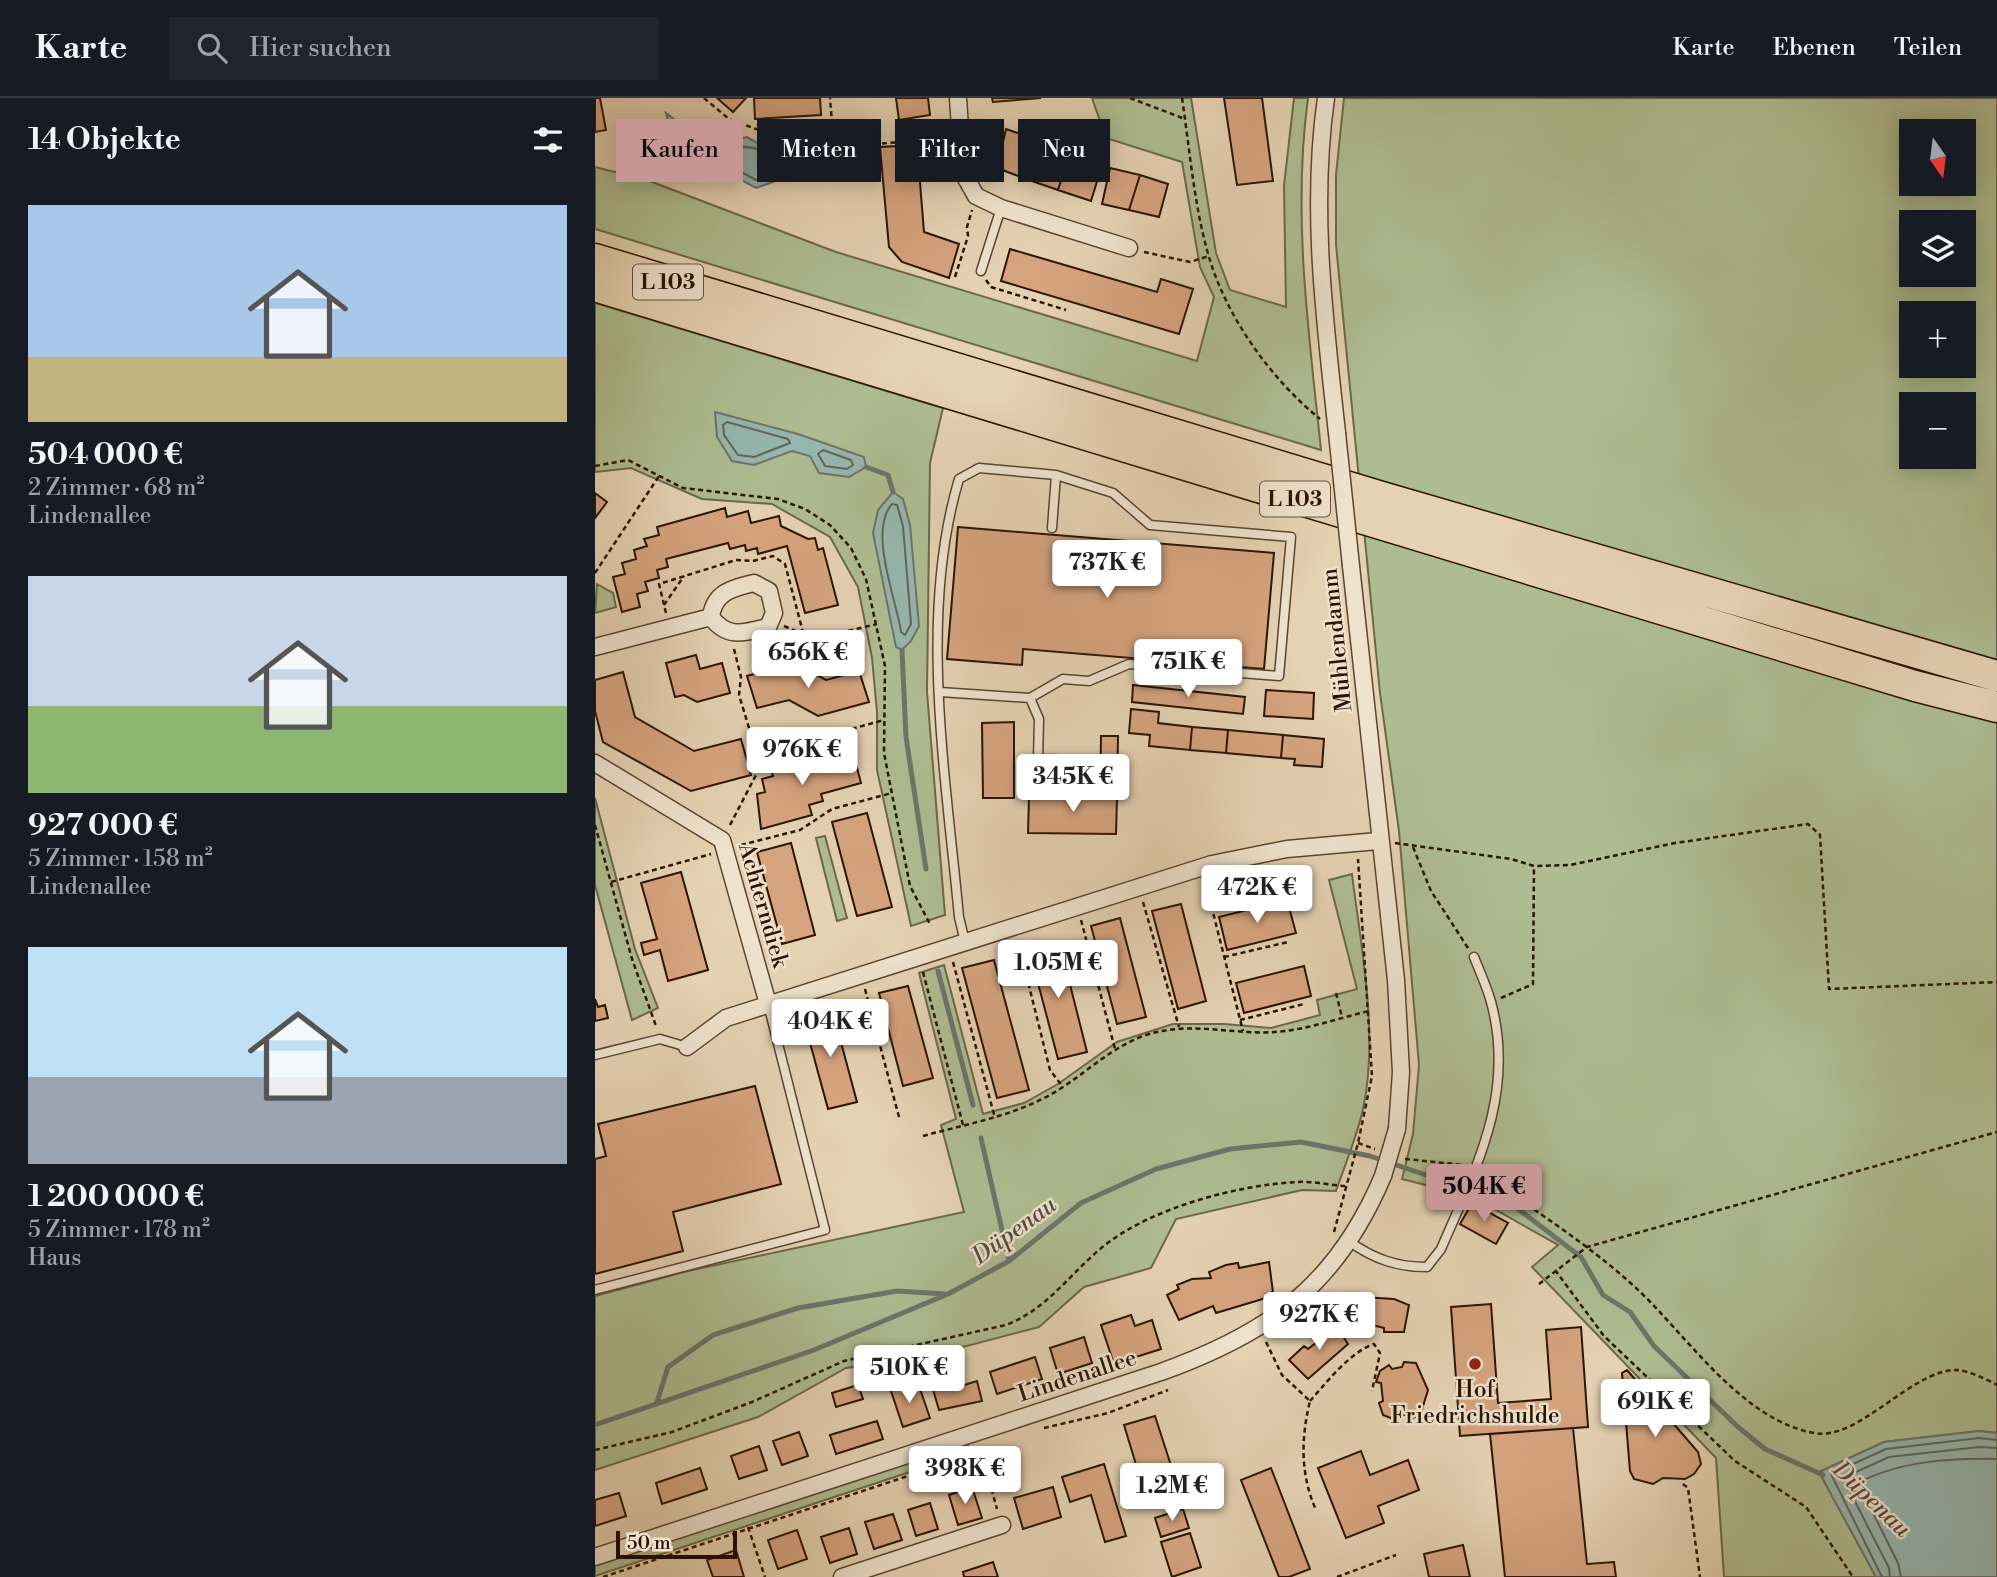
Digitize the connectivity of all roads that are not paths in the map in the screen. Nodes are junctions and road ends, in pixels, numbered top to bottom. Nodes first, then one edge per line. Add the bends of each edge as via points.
1 (958, 98) edge
2 (1326, 98) edge
3 (1001, 208) junction
4 (1129, 248) road end
5 (595, 259) edge
6 (981, 271) road end
7 (595, 286) edge
8 (1056, 475) junction
9 (1052, 528) dead end
10 (711, 617) junction
11 (595, 647) edge
12 (1997, 677) edge
13 (940, 692) junction
14 (1030, 698) junction
15 (1997, 707) edge
16 (1086, 760) dead end
17 (595, 763) edge
18 (1378, 841) junction
19 (965, 942) junction
20 (1474, 957) road end
21 (768, 1004) junction
22 (687, 1047) joint
23 (595, 1055) edge
24 (1383, 1176) joint
25 (1350, 1242) junction
26 (595, 1290) edge
27 (1002, 1525) road end
28 (595, 1557) edge
29 (842, 1577) edge

1 - 3 street via 963,173 976,196
2 - 18 street, Mühlendamm, bridge via 1319,174 1330,428 1351,566
3 - 4 street
3 - 6 lane
5 - 12 highway, L 103
7 - 15 highway, L 103
8 - 9 lane
8 - 13 lane via 979,468 959,479 946,523 936,657
8 - 14 lane via 1113,493 1150,524 1291,537 1279,676 1129,664 1089,681 1063,679
10 - 10 street via 737,635 768,627 774,613 769,592 754,583 726,590 712,605
10 - 11 street
13 - 14 lane
13 - 19 lane
14 - 16 lane via 1039,719 1038,759
17 - 21 street, Achterndiek via 725,845
18 - 19 street via 1245,855
18 - 24 street, Mühlendamm, bridge via 1400,1036 1397,1129
19 - 21 street
20 - 25 lane via 1491,1003 1500,1070 1494,1120 1441,1249 1427,1267 1409,1267 1372,1257
21 - 22 street via 726,1018
21 - 26 lane via 825,1230
22 - 23 lane via 660,1039
24 - 25 street, Lindenallee
25 - 28 street, Lindenallee via 1311,1289 1226,1346 1161,1372
27 - 29 street

